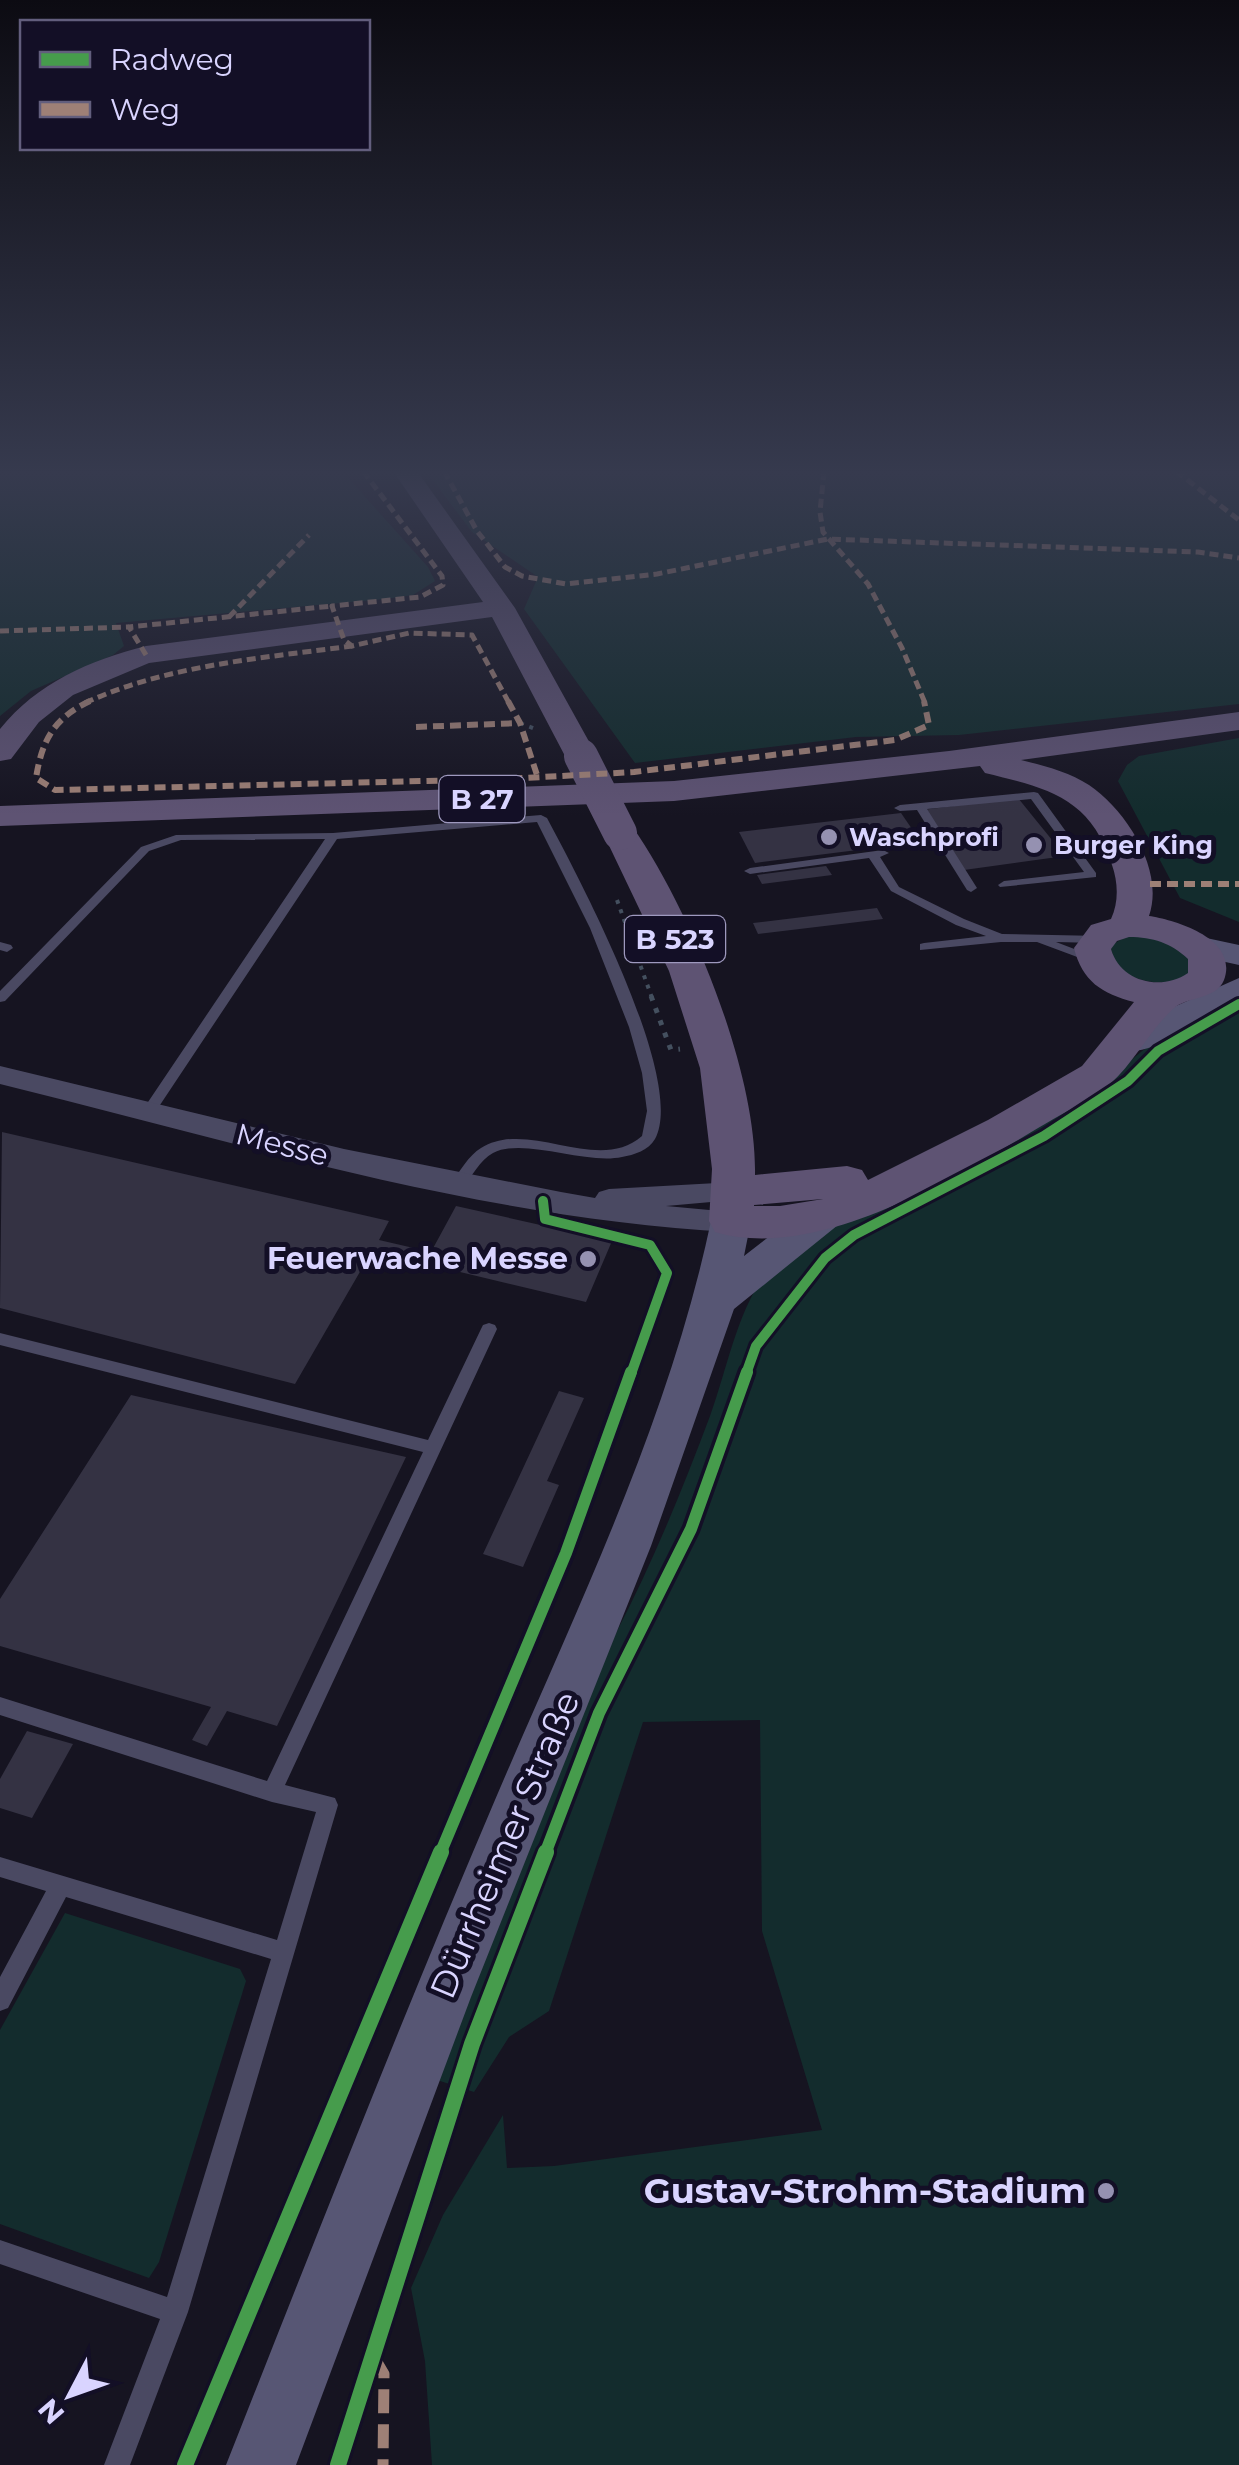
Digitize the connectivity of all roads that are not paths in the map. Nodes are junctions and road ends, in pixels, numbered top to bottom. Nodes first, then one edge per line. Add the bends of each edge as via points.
1 (486, 586) edge
2 (501, 608) junction
3 (1239, 721) edge
4 (1139, 737) junction
5 (0, 752) edge
6 (949, 761) junction
7 (0, 784) edge
8 (920, 806) junction
9 (900, 808) dead end
10 (78, 815) junction
11 (0, 816) edge
12 (333, 836) junction
13 (750, 870) dead end
14 (1004, 885) dead end
15 (971, 888) dead end
16 (1001, 938) junction
17 (1029, 938) junction
18 (924, 947) dead end
19 (1109, 952) junction
20 (1239, 955) edge
21 (1211, 963) edge
22 (1165, 994) junction
23 (0, 998) edge
24 (1125, 1042) junction
25 (0, 1076) edge
26 (1056, 1095) junction
27 (150, 1111) junction
28 (920, 1172) junction
29 (458, 1184) junction
30 (733, 1206) junction
31 (824, 1215) junction
32 (715, 1302) junction
33 (489, 1329) dead end
34 (0, 1340) edge
35 (433, 1448) junction
36 (0, 1706) edge
37 (272, 1792) junction
38 (0, 1867) edge
39 (61, 1885) junction
40 (282, 1952) junction
41 (0, 2000) edge
42 (0, 2252) edge
43 (175, 2312) junction
44 (117, 2465) edge
45 (261, 2465) edge

1 - 2 main road, B 523
2 - 5 main road via 111,665 48,697
2 - 30 main road, B 523, bridge via 692,974 718,1051 734,1140
3 - 4 main road, B 27
4 - 6 main road, B 27
4 - 21 main road via 1101,758 1095,784 1135,847 1160,915
6 - 10 main road, B 27 via 614,795
6 - 19 main road via 1025,770 1080,793 1114,835 1138,902
7 - 10 main road via 14,797
8 - 9 lane
8 - 14 lane via 1034,794 1092,875
8 - 15 lane
10 - 11 main road, B 27
12 - 23 lane via 180,837 145,849
12 - 27 lane
12 - 29 lane via 541,818 610,957 643,1052 650,1136 639,1146 600,1156 502,1145 486,1150
13 - 16 lane via 878,854 895,889
16 - 17 lane
16 - 18 lane
17 - 19 lane
17 - 19 lane
19 - 21 main road
19 - 22 main road
19 - 26 main road via 1116,1008
20 - 21 main road
21 - 22 main road via 1198,987
21 - 24 main road via 1143,1037
22 - 24 main road
24 - 26 main road via 1096,1076
25 - 27 street, Messe
26 - 28 main road
27 - 29 street, Messe
28 - 30 main road via 789,1189
28 - 31 main road
29 - 30 street, Messe via 628,1215
30 - 31 main road via 780,1222
30 - 32 main road, Dürrheimer Straße
31 - 32 main road
32 - 45 main road, Dürrheimer Straße via 628,1546 441,1997
33 - 35 lane
34 - 35 lane
35 - 37 lane
36 - 37 lane
37 - 40 lane via 328,1806
38 - 39 lane
39 - 40 lane
39 - 41 lane
40 - 43 lane
42 - 43 lane
43 - 44 lane

